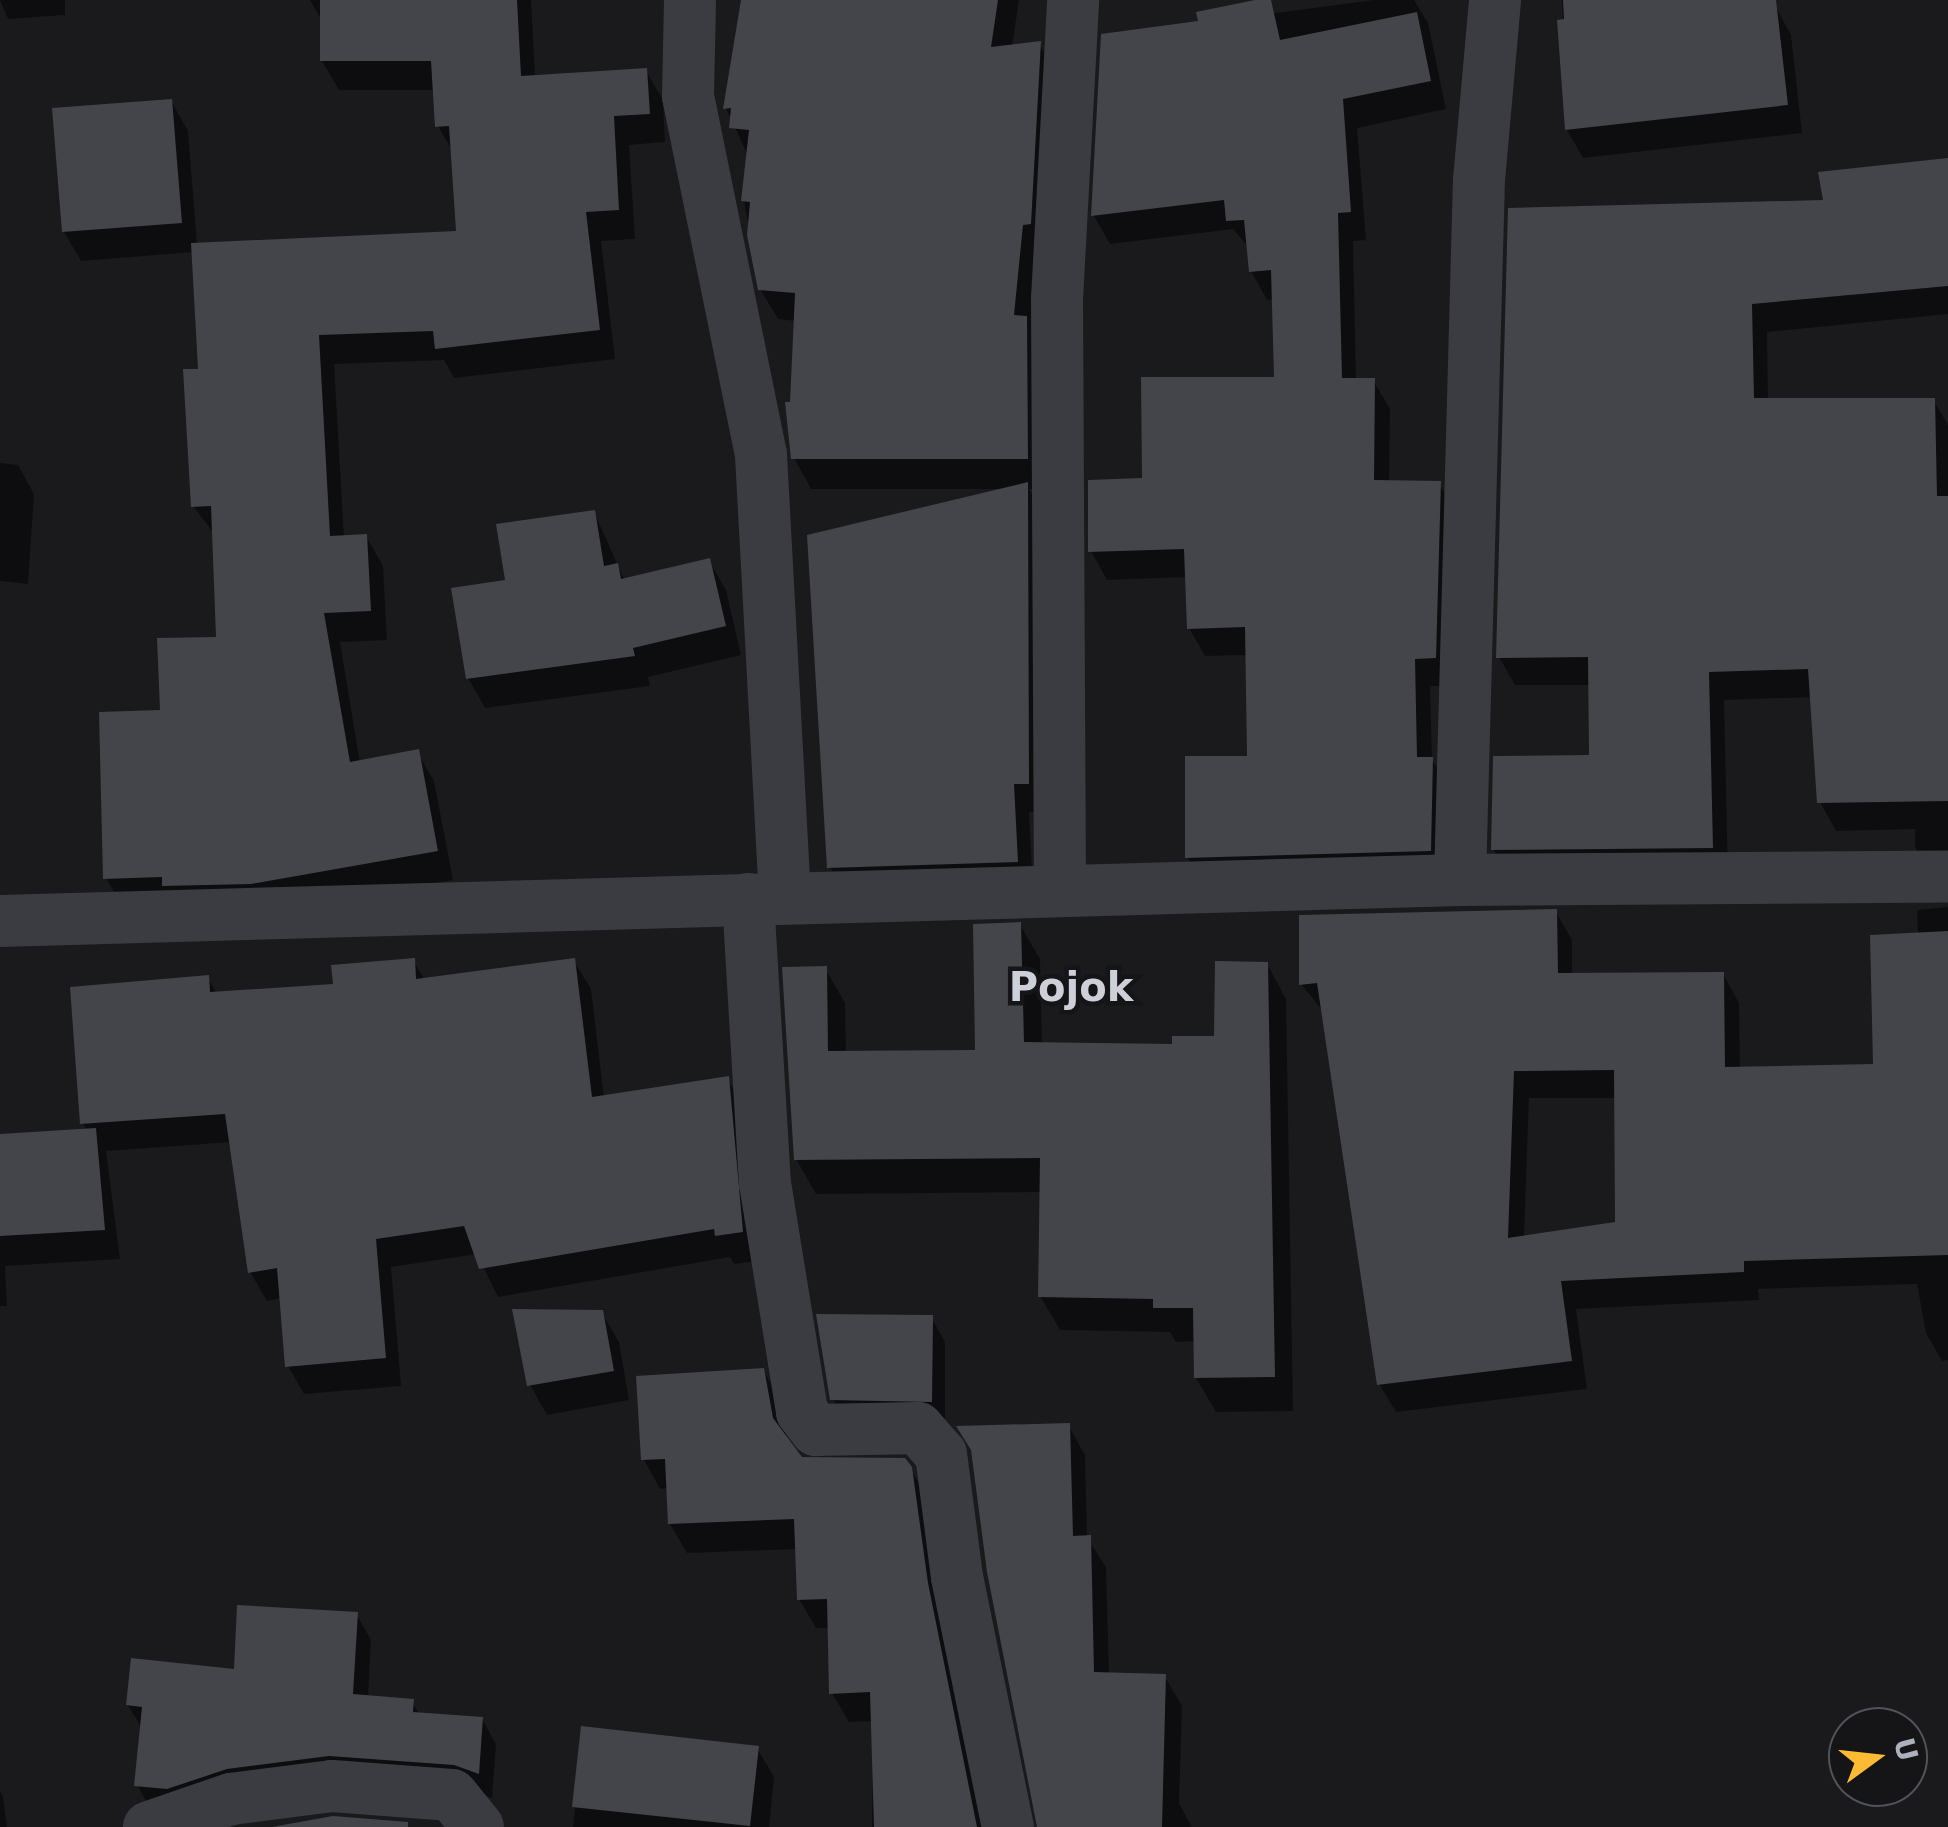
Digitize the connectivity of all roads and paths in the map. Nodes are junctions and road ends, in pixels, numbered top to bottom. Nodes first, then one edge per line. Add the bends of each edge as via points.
1 (690, 0) edge
2 (1073, 0) edge
3 (1483, 1) edge
4 (1948, 877) edge
5 (1460, 880) junction
6 (1060, 891) junction
7 (766, 898) junction
8 (0, 921) edge
9 (149, 1827) edge
10 (478, 1827) edge
11 (1008, 1827) edge

1 - 7 street via 688,96 761,455
2 - 6 street via 1057,299
3 - 5 street
4 - 5 street
5 - 6 street
6 - 7 street
7 - 8 street
7 - 11 street via 766,1182 802,1412 816,1430 918,1428 941,1454 957,1578
9 - 10 street via 232,1800 332,1786 452,1795

